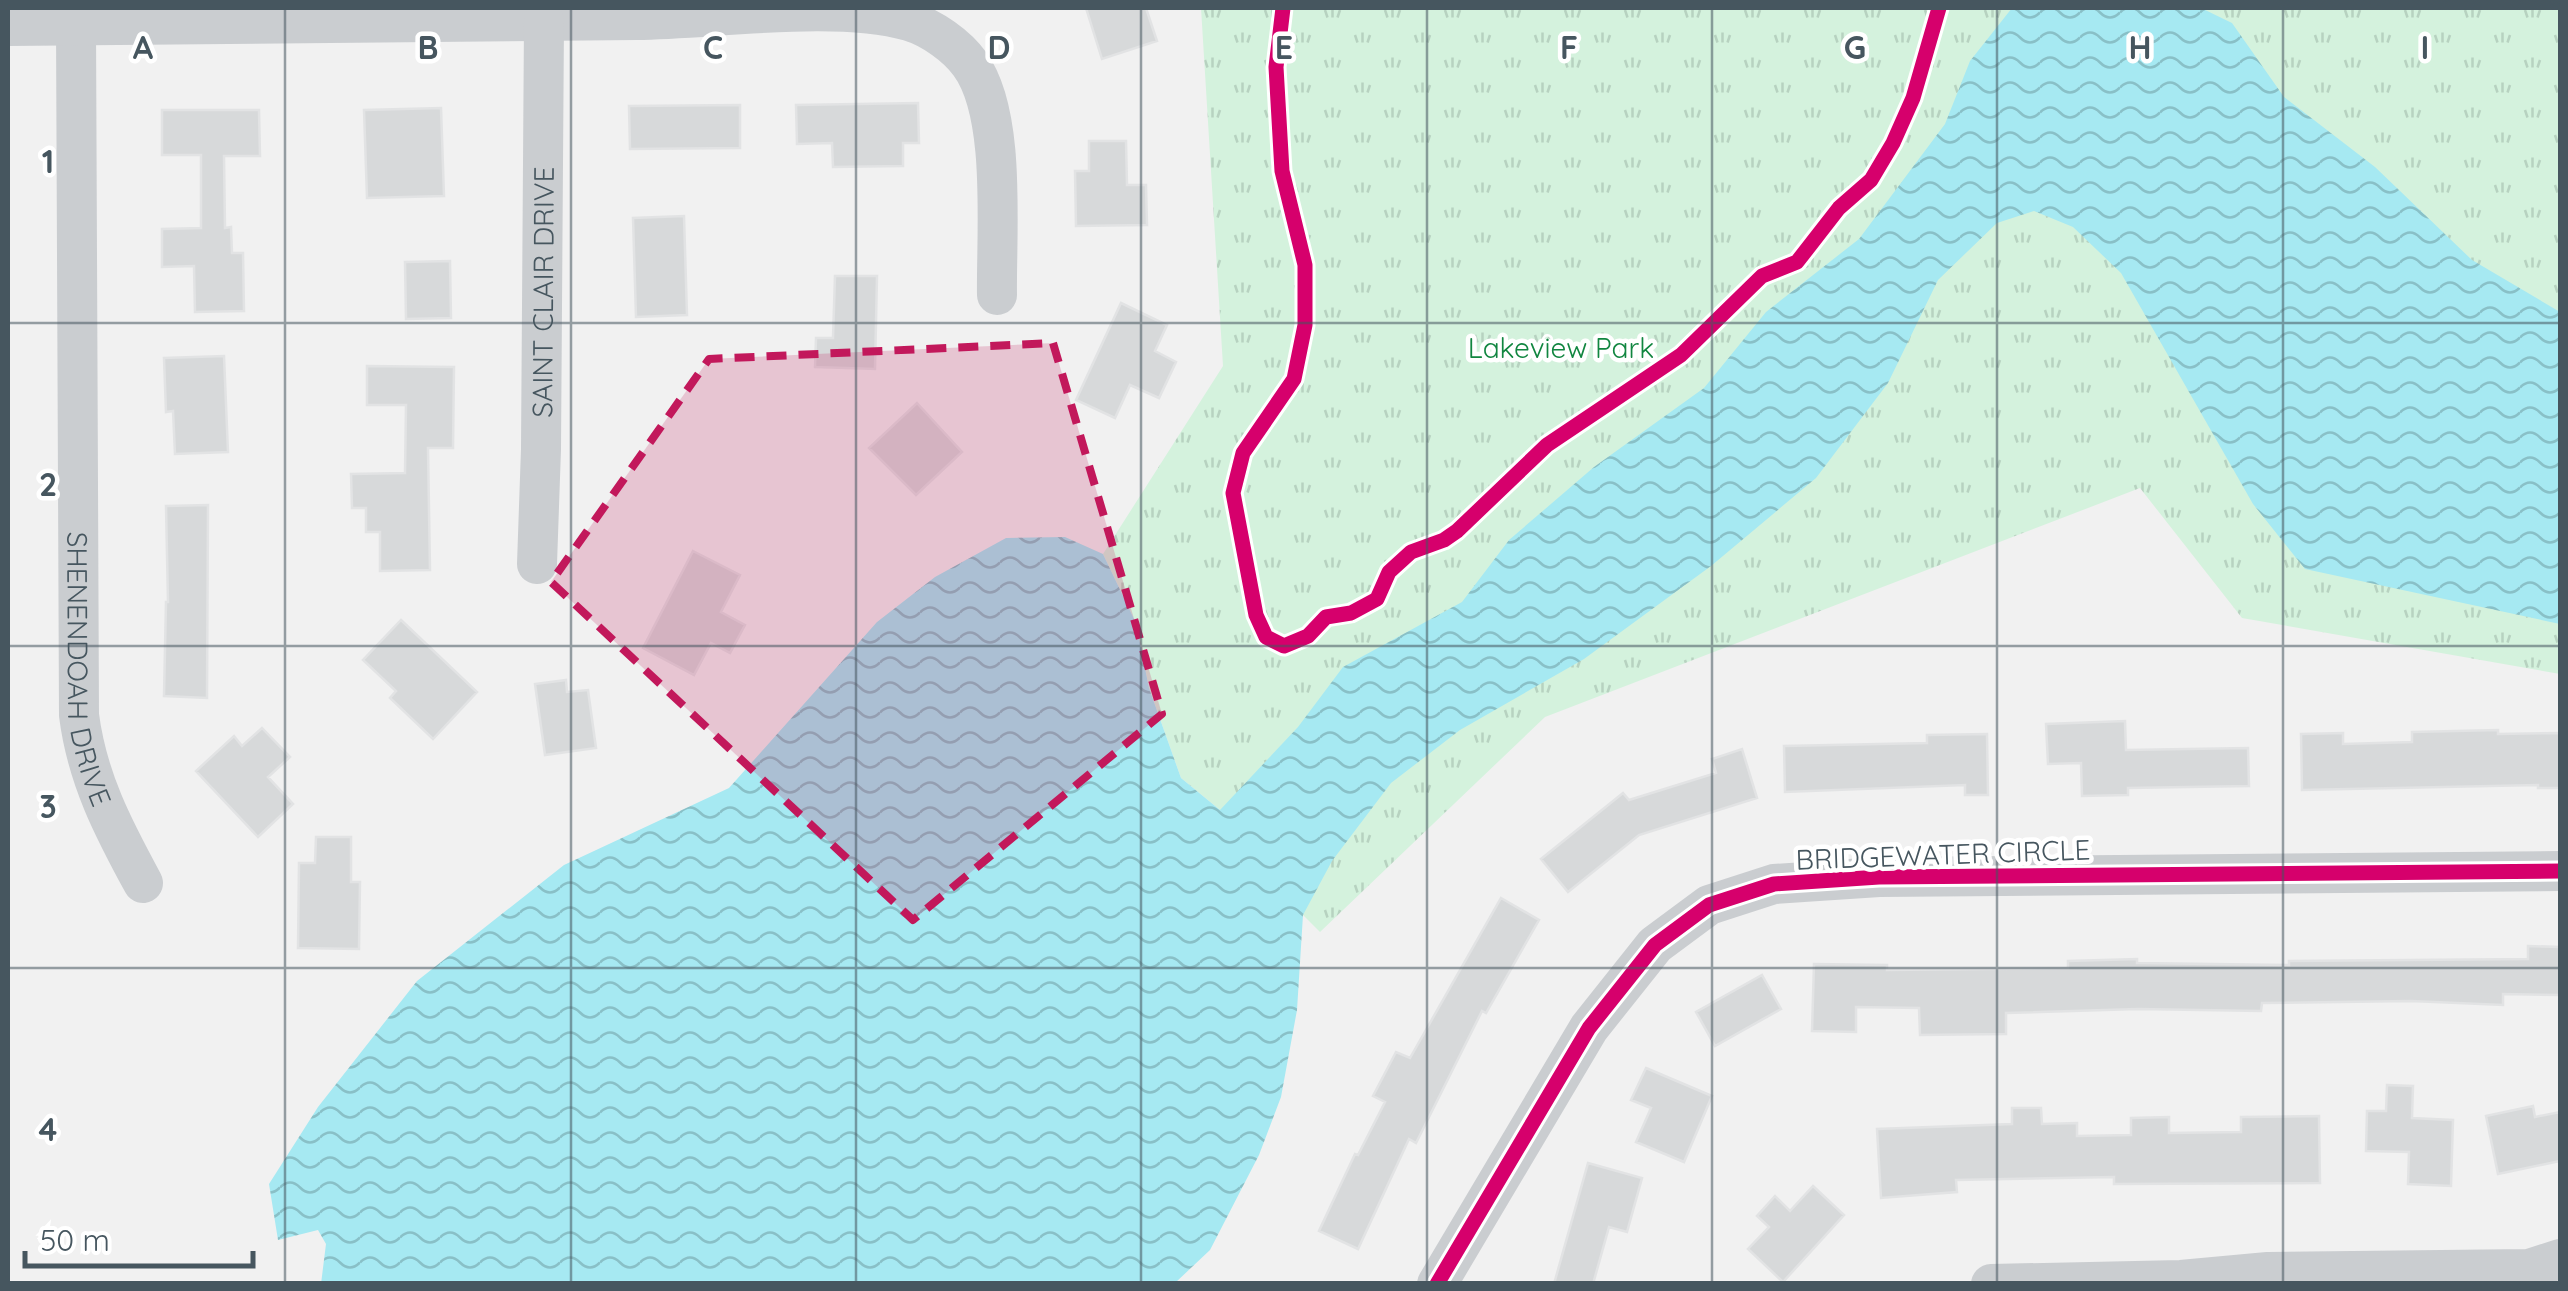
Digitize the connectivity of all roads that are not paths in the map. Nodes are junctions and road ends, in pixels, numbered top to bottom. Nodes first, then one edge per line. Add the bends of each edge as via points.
1 (544, 21) junction
2 (76, 25) junction
3 (8, 26) edge
4 (997, 295) dead end
5 (537, 564) dead end
6 (2546, 871) edge
7 (143, 884) dead end
8 (2539, 1270) edge
9 (2181, 1282) edge
10 (1437, 1284) edge
11 (1991, 1284) edge

1 - 2 street
1 - 4 street via 838,12 910,22 943,38 970,64 987,97 994,135
1 - 5 street, SAINT CLAIR DRIVE
2 - 3 street
2 - 7 street, SHENENDOAH DRIVE via 79,715 93,781
6 - 10 street, BRIDGEWATER CIRCLE via 1879,877 1774,884 1708,905 1654,945 1588,1028
8 - 9 street via 2268,1272
9 - 11 street

